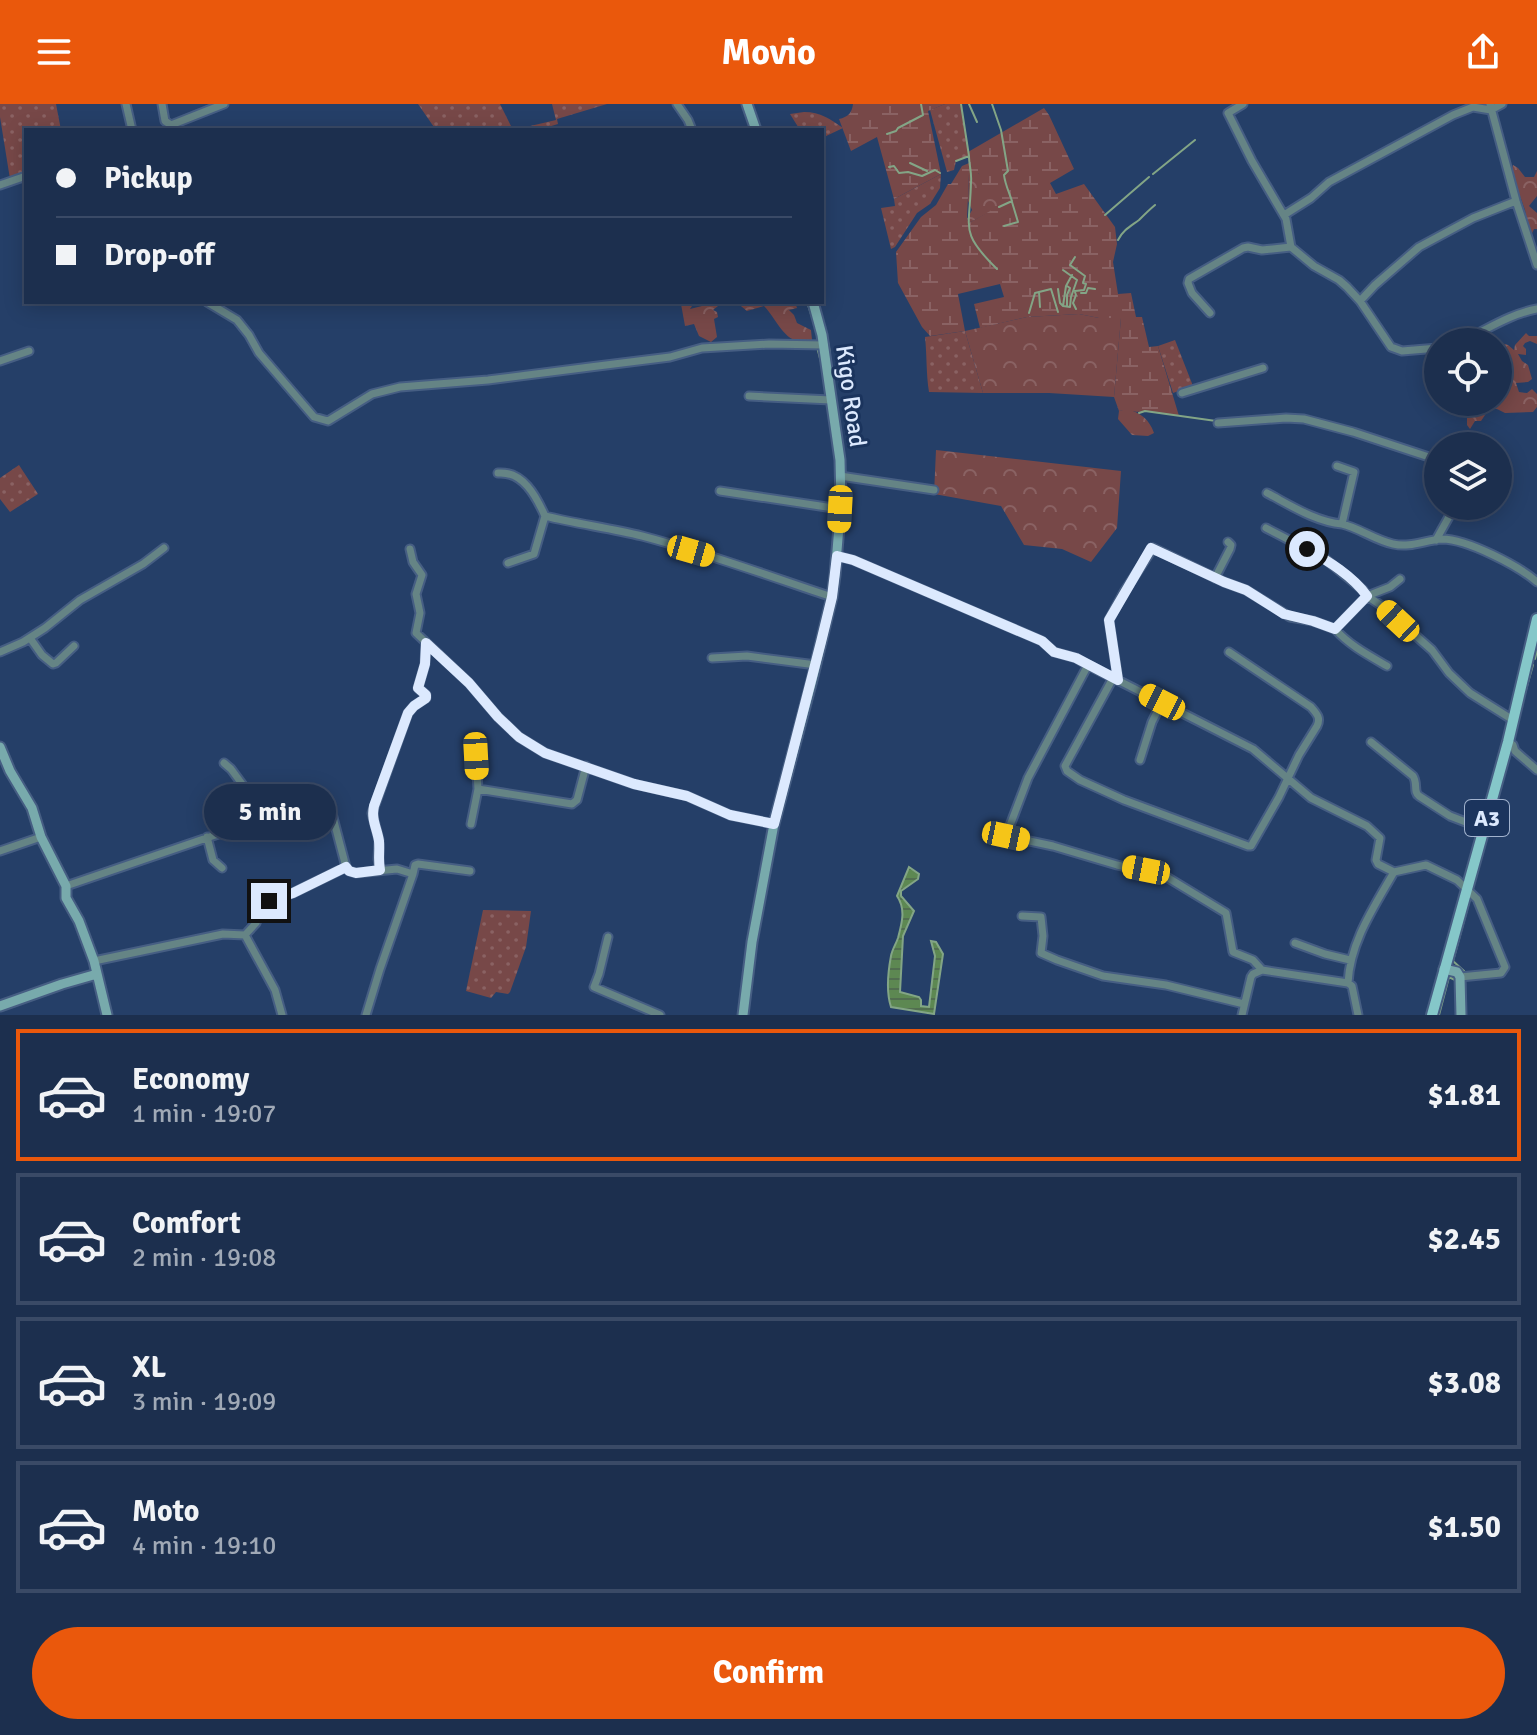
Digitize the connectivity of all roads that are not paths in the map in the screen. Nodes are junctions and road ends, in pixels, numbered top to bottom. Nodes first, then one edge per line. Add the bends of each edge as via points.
1 (126, 104) edge
2 (162, 104) edge
3 (224, 104) edge
4 (677, 104) edge
5 (747, 104) edge
6 (1243, 104) edge
7 (1502, 104) edge
8 (1491, 107) edge
9 (132, 128) edge
10 (691, 128) edge
11 (755, 128) edge
12 (24, 177) edge
13 (0, 185) edge
14 (1516, 201) junction
15 (1284, 215) junction
16 (1291, 247) junction
17 (1537, 265) edge
18 (1360, 301) junction
19 (210, 304) edge
20 (814, 304) edge
21 (1537, 309) edge
22 (1210, 313) dead end
23 (1487, 328) edge
24 (824, 345) junction
25 (1424, 349) edge
26 (29, 351) dead end
27 (0, 361) edge
28 (1263, 368) dead end
29 (1182, 393) dead end
30 (749, 396) dead end
31 (831, 400) junction
32 (1218, 423) dead end
33 (1424, 455) edge
34 (1337, 466) dead end
35 (498, 473) dead end
36 (840, 476) junction
37 (934, 490) dead end
38 (720, 491) dead end
39 (1267, 493) dead end
40 (840, 509) junction
41 (545, 516) junction
42 (1447, 520) edge
43 (1342, 524) junction
44 (1266, 528) dead end
45 (1436, 540) junction
46 (1228, 542) dead end
47 (164, 548) dead end
48 (410, 549) dead end
49 (837, 556) junction
50 (508, 563) dead end
51 (1215, 578) junction
52 (1400, 579) dead end
53 (1537, 582) edge
54 (1367, 596) junction
55 (832, 597) junction
56 (1537, 619) edge
57 (1335, 629) junction
58 (30, 638) junction
59 (1534, 641) edge
60 (426, 643) junction
61 (74, 646) dead end
62 (0, 652) edge
63 (1229, 652) dead end
64 (712, 658) dead end
65 (816, 665) junction
66 (1088, 665) junction
67 (1387, 666) dead end
68 (1115, 679) junction
69 (1162, 702) junction
70 (1513, 720) junction
71 (1371, 742) dead end
72 (1508, 742) junction
73 (0, 747) edge
74 (476, 756) dead end
75 (1140, 760) dead end
76 (4, 763) edge
77 (224, 763) dead end
78 (586, 766) junction
79 (1537, 770) edge
80 (1287, 779) junction
81 (478, 789) junction
82 (331, 810) dead end
83 (471, 824) dead end
84 (774, 824) junction
85 (1484, 829) junction
86 (41, 837) junction
87 (207, 837) junction
88 (0, 851) edge
89 (346, 867) junction
90 (222, 868) dead end
91 (380, 870) junction
92 (470, 871) dead end
93 (1394, 872) junction
94 (413, 874) junction
95 (66, 886) junction
96 (1466, 889) junction
97 (1022, 916) dead end
98 (245, 935) junction
99 (608, 937) dead end
100 (1295, 943) dead end
101 (1350, 960) junction
102 (94, 961) junction
103 (1444, 969) junction
104 (1262, 970) junction
105 (97, 974) junction
106 (1460, 977) junction
107 (1348, 983) junction
108 (1244, 1004) junction
109 (0, 1006) edge
110 (4, 1015) edge
111 (107, 1015) edge
112 (282, 1015) edge
113 (366, 1015) edge
114 (660, 1015) edge
115 (743, 1015) edge
116 (1242, 1015) edge
117 (1358, 1015) edge
118 (1432, 1015) edge
119 (1461, 1015) edge

1 - 9 street
2 - 3 street via 171,125
4 - 10 street
5 - 11 street
6 - 15 street via 1228,113
7 - 8 street
8 - 14 street
8 - 15 street via 1453,115 1329,182
12 - 13 street
14 - 17 street
14 - 18 street via 1419,247
15 - 16 street
16 - 18 street
16 - 22 street via 1243,248 1189,279 1192,293
18 - 25 street via 1391,347
19 - 24 street via 237,320 271,367 322,421 372,394 400,387 670,357 702,348
20 - 24 street, Kigo Road
21 - 23 street
24 - 31 street, Kigo Road
26 - 27 street
28 - 29 street
30 - 31 street
31 - 36 street, Kigo Road
32 - 33 street via 1304,419
34 - 43 street via 1354,472
35 - 41 street via 527,485
36 - 37 street
36 - 40 street, Kigo Road
38 - 40 street
39 - 43 street
40 - 49 street, Kigo Road
41 - 50 street via 534,554
41 - 55 street via 642,536
42 - 45 street
43 - 45 street via 1391,544
44 - 54 street via 1324,558
45 - 53 street via 1494,556
46 - 51 street via 1230,549
47 - 58 street
48 - 60 street via 422,575 416,631
49 - 55 street, Kigo Road
49 - 66 street
51 - 57 street via 1290,617
51 - 68 street via 1150,549 1109,620
52 - 54 street
54 - 57 street
54 - 70 street via 1432,650 1470,693
55 - 65 street, Kigo Road
56 - 59 main road, A3
57 - 67 street
58 - 61 street via 53,664
58 - 62 street
59 - 70 main road, A3
60 - 78 street via 519,737 545,753
60 - 91 street via 418,688 426,698 408,713 374,806
63 - 80 street via 1317,714 1317,726
64 - 65 street via 747,656
65 - 84 street, Kigo Road
66 - 68 street
66 - 104 street via 1028,778 1006,836 1176,881 1226,913 1233,952
68 - 69 street
68 - 80 street via 1065,767 1068,773 1248,846
69 - 75 street
69 - 80 street via 1253,749
70 - 72 main road, A3
71 - 85 street via 1413,776 1419,796
72 - 79 street
72 - 85 main road, A3
73 - 76 street
74 - 81 street
76 - 86 street via 32,808
77 - 87 street via 259,809 227,831
78 - 81 street via 572,804
78 - 84 street via 687,796 730,815
80 - 93 street via 1377,833 1381,840 1376,860
81 - 83 street
82 - 89 street
84 - 115 street, Kigo Road
85 - 96 main road, A3
86 - 88 street
86 - 95 street
87 - 90 street via 213,860
87 - 95 street
89 - 91 street via 356,873
89 - 98 street via 269,901
91 - 94 street
92 - 94 street via 418,864
93 - 96 street via 1426,865
93 - 101 street
94 - 113 street
95 - 102 street via 66,898
96 - 103 main road, A3
96 - 106 street via 1479,903 1505,967 1501,973
97 - 108 street via 1041,917 1041,953 1057,960 1103,976
98 - 102 street via 212,936
98 - 112 street via 275,990
99 - 114 street via 594,987
100 - 101 street
101 - 107 street
102 - 105 street
103 - 106 street
103 - 118 main road, A3
104 - 107 street
104 - 108 street via 1251,977
105 - 109 street
105 - 111 street
106 - 119 street
107 - 117 street
108 - 116 street
109 - 110 street

